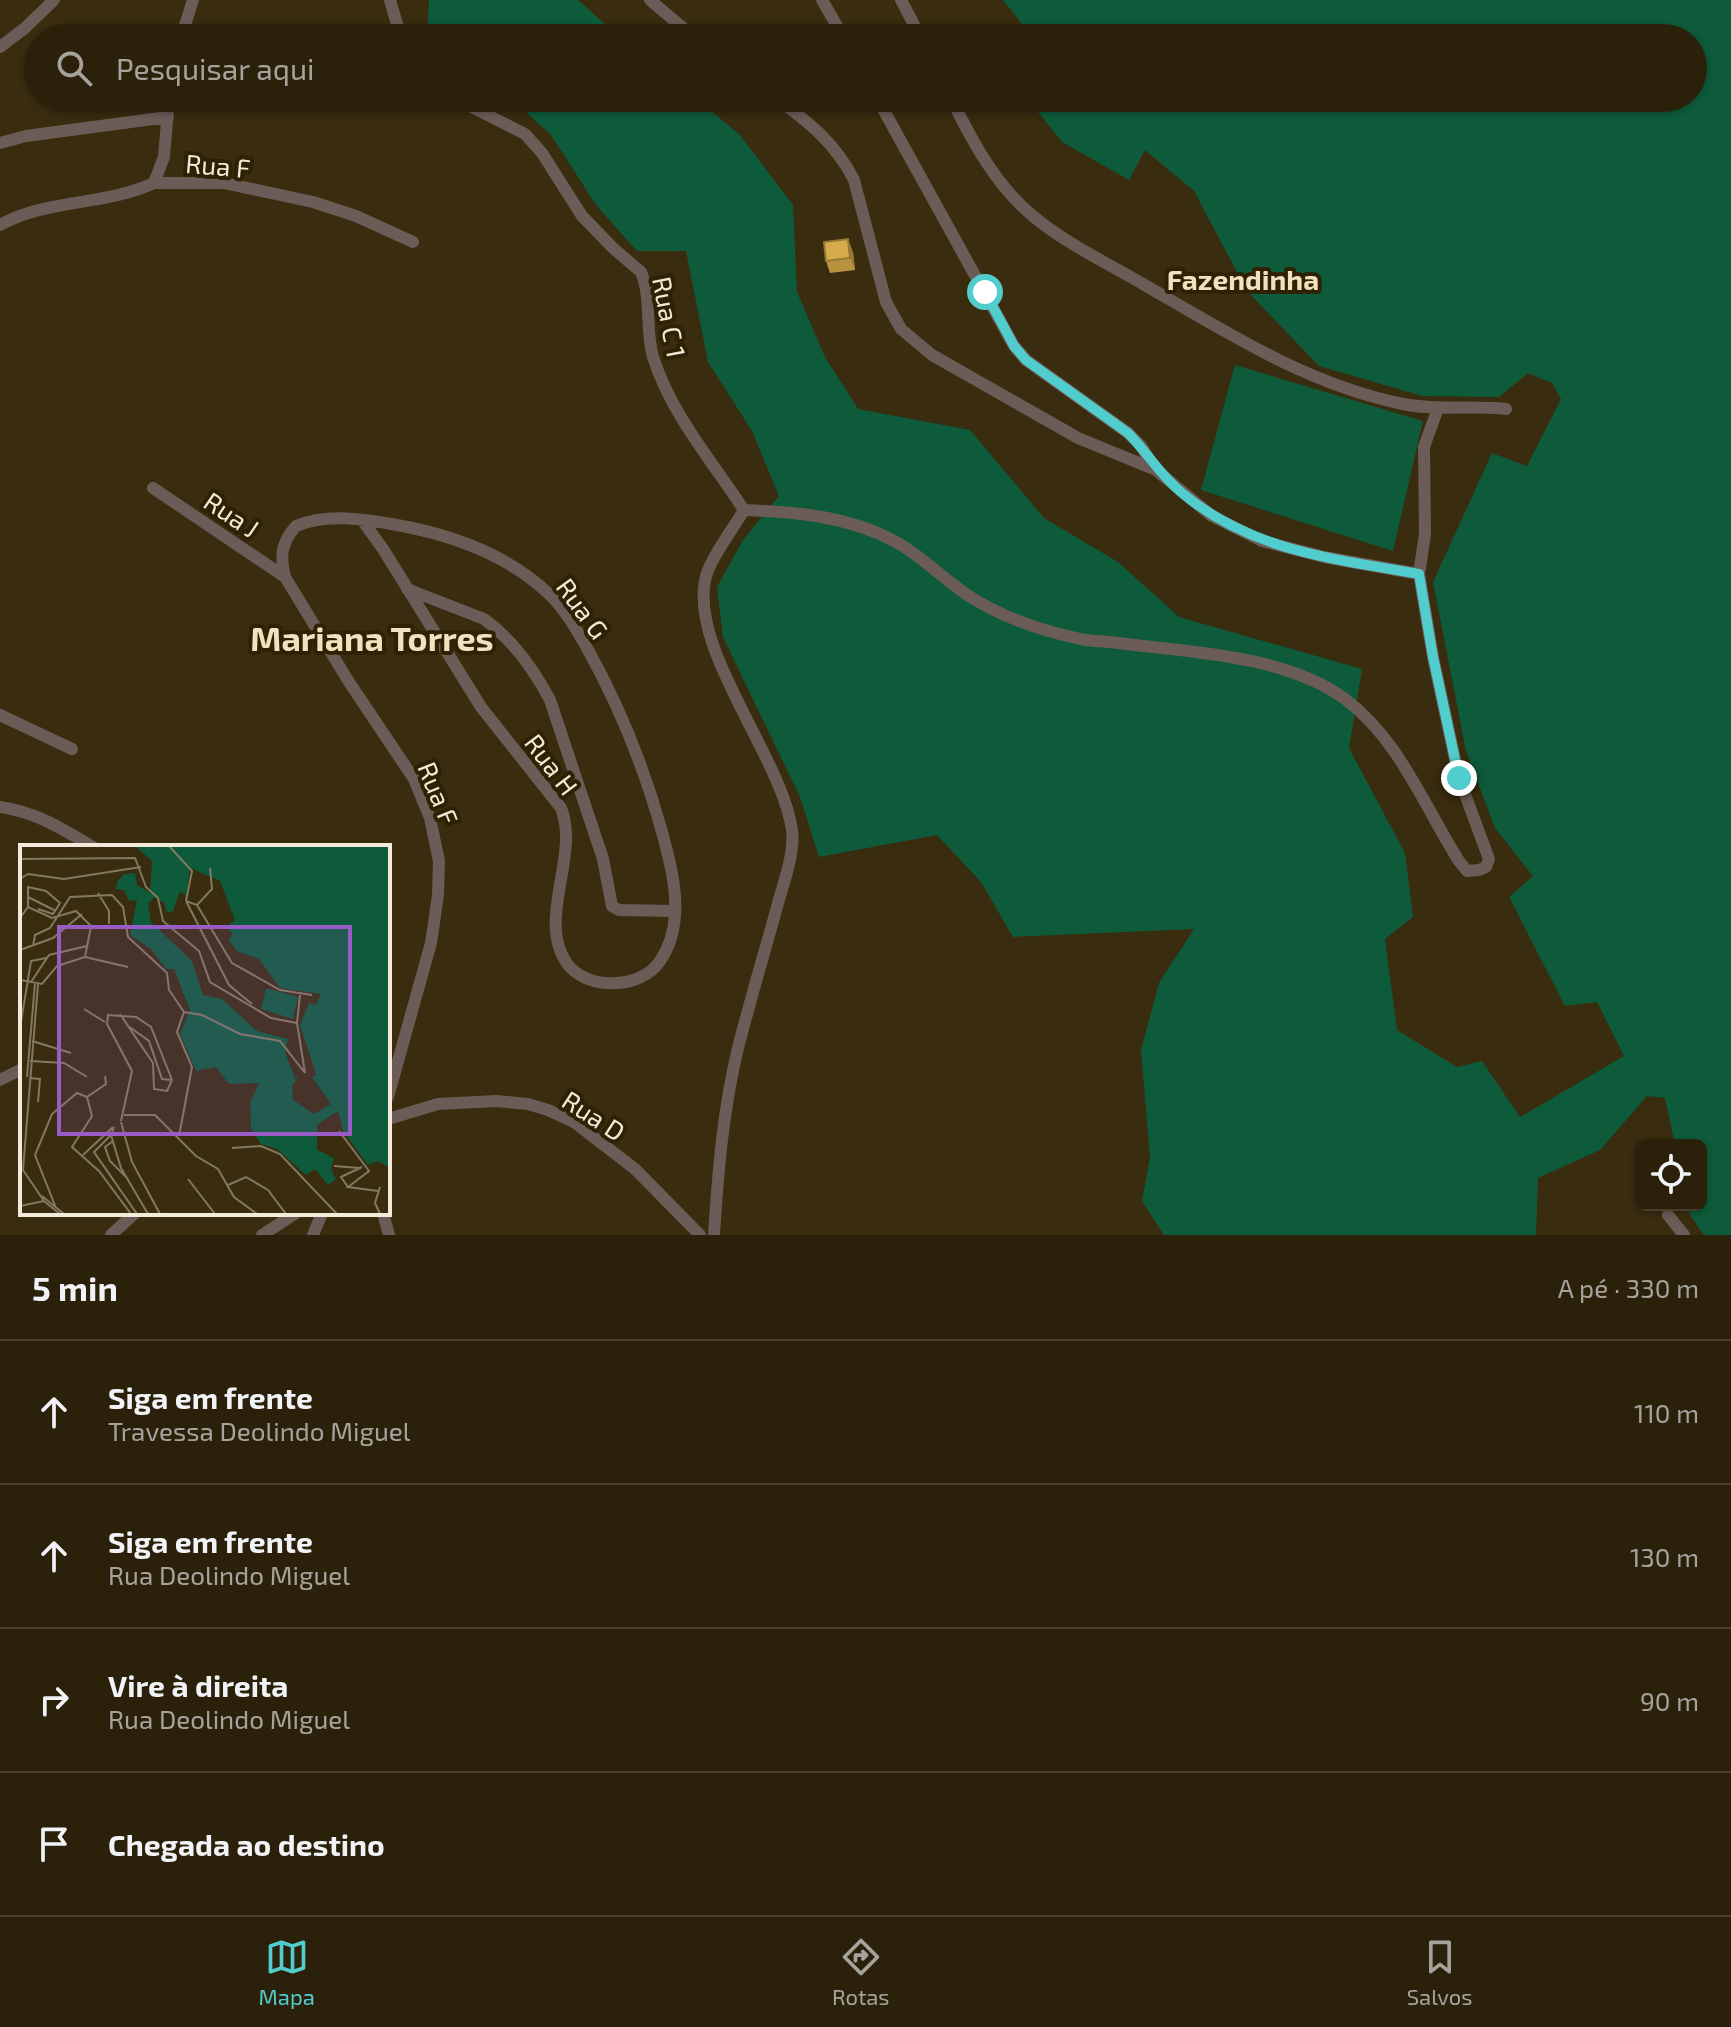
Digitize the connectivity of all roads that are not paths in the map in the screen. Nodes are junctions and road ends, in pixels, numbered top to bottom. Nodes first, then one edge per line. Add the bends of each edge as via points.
1 (54, 0) edge
2 (193, 0) edge
3 (390, 0) edge
4 (650, 0) edge
5 (822, 0) edge
6 (901, 0) edge
7 (29, 24) edge
8 (185, 24) edge
9 (397, 24) edge
10 (678, 24) edge
11 (836, 24) edge
12 (914, 24) edge
13 (24, 29) edge
14 (0, 47) edge
15 (168, 112) edge
16 (482, 112) edge
17 (793, 112) edge
18 (885, 112) edge
19 (958, 112) edge
20 (168, 117) junction
21 (0, 143) edge
22 (154, 183) junction
23 (0, 225) edge
24 (413, 242) dead end
25 (1438, 408) junction
26 (1506, 409) dead end
27 (1156, 470) junction
28 (153, 488) dead end
29 (744, 510) junction
30 (362, 520) junction
31 (1419, 574) junction
32 (285, 577) junction
33 (407, 589) junction
34 (0, 715) edge
35 (72, 749) dead end
36 (0, 807) edge
37 (90, 845) edge
38 (675, 911) junction
39 (20, 1070) edge
40 (0, 1080) edge
41 (390, 1090) edge
42 (390, 1118) edge
43 (133, 1215) edge
44 (293, 1215) edge
45 (321, 1215) edge
46 (384, 1215) edge
47 (1668, 1215) dead end
48 (111, 1235) edge
49 (262, 1235) edge
50 (313, 1235) edge
51 (389, 1235) edge
52 (700, 1235) edge
53 (714, 1235) edge
54 (1684, 1235) edge

1 - 7 street
2 - 8 street
3 - 9 street
4 - 10 street
5 - 11 street
6 - 12 street
13 - 14 street
15 - 20 street, Rua F
16 - 29 street, Rua C 1 via 525,134 582,216 641,272 659,375
17 - 27 street via 834,146 854,180 886,302 901,329 932,355 1078,438
18 - 27 street via 1014,346 1128,433
19 - 25 street via 1001,183 1033,217 1068,241 1317,378 1404,404
20 - 21 street
20 - 22 street, Rua F via 164,157
22 - 23 street, Rua F via 109,199 39,210
22 - 24 street, Rua F via 224,183 313,202
25 - 26 street
25 - 31 street via 1424,447 1425,534
27 - 31 street via 1212,516 1262,541
28 - 32 street, Rua J
29 - 31 street via 801,512 851,522 897,542 970,598 1027,624 1078,639 1263,664 1315,681 1345,699 1372,725 1411,777 1467,871 1479,870 1489,859 1459,778
29 - 53 street via 707,573 707,624 786,803 793,833 728,1091
30 - 32 street, Rua G via 326,519 296,526 282,548
30 - 33 street, Rua H
30 - 38 street, Rua G via 457,539 500,558 560,606 607,684 636,746 670,859
32 - 41 street, Rua F via 414,779 439,861 431,943
33 - 38 street via 484,619 538,677 603,859 612,906
33 - 38 street, Rua H via 481,707 561,808 566,829 556,942 567,964 587,980 606,983 643,976 659,963
34 - 35 street
36 - 37 street via 41,817
39 - 40 street
42 - 52 street, Rua D via 438,1104 470,1102 548,1110 574,1122 635,1169
43 - 48 street
44 - 49 street
45 - 50 street
46 - 51 street
47 - 54 street

